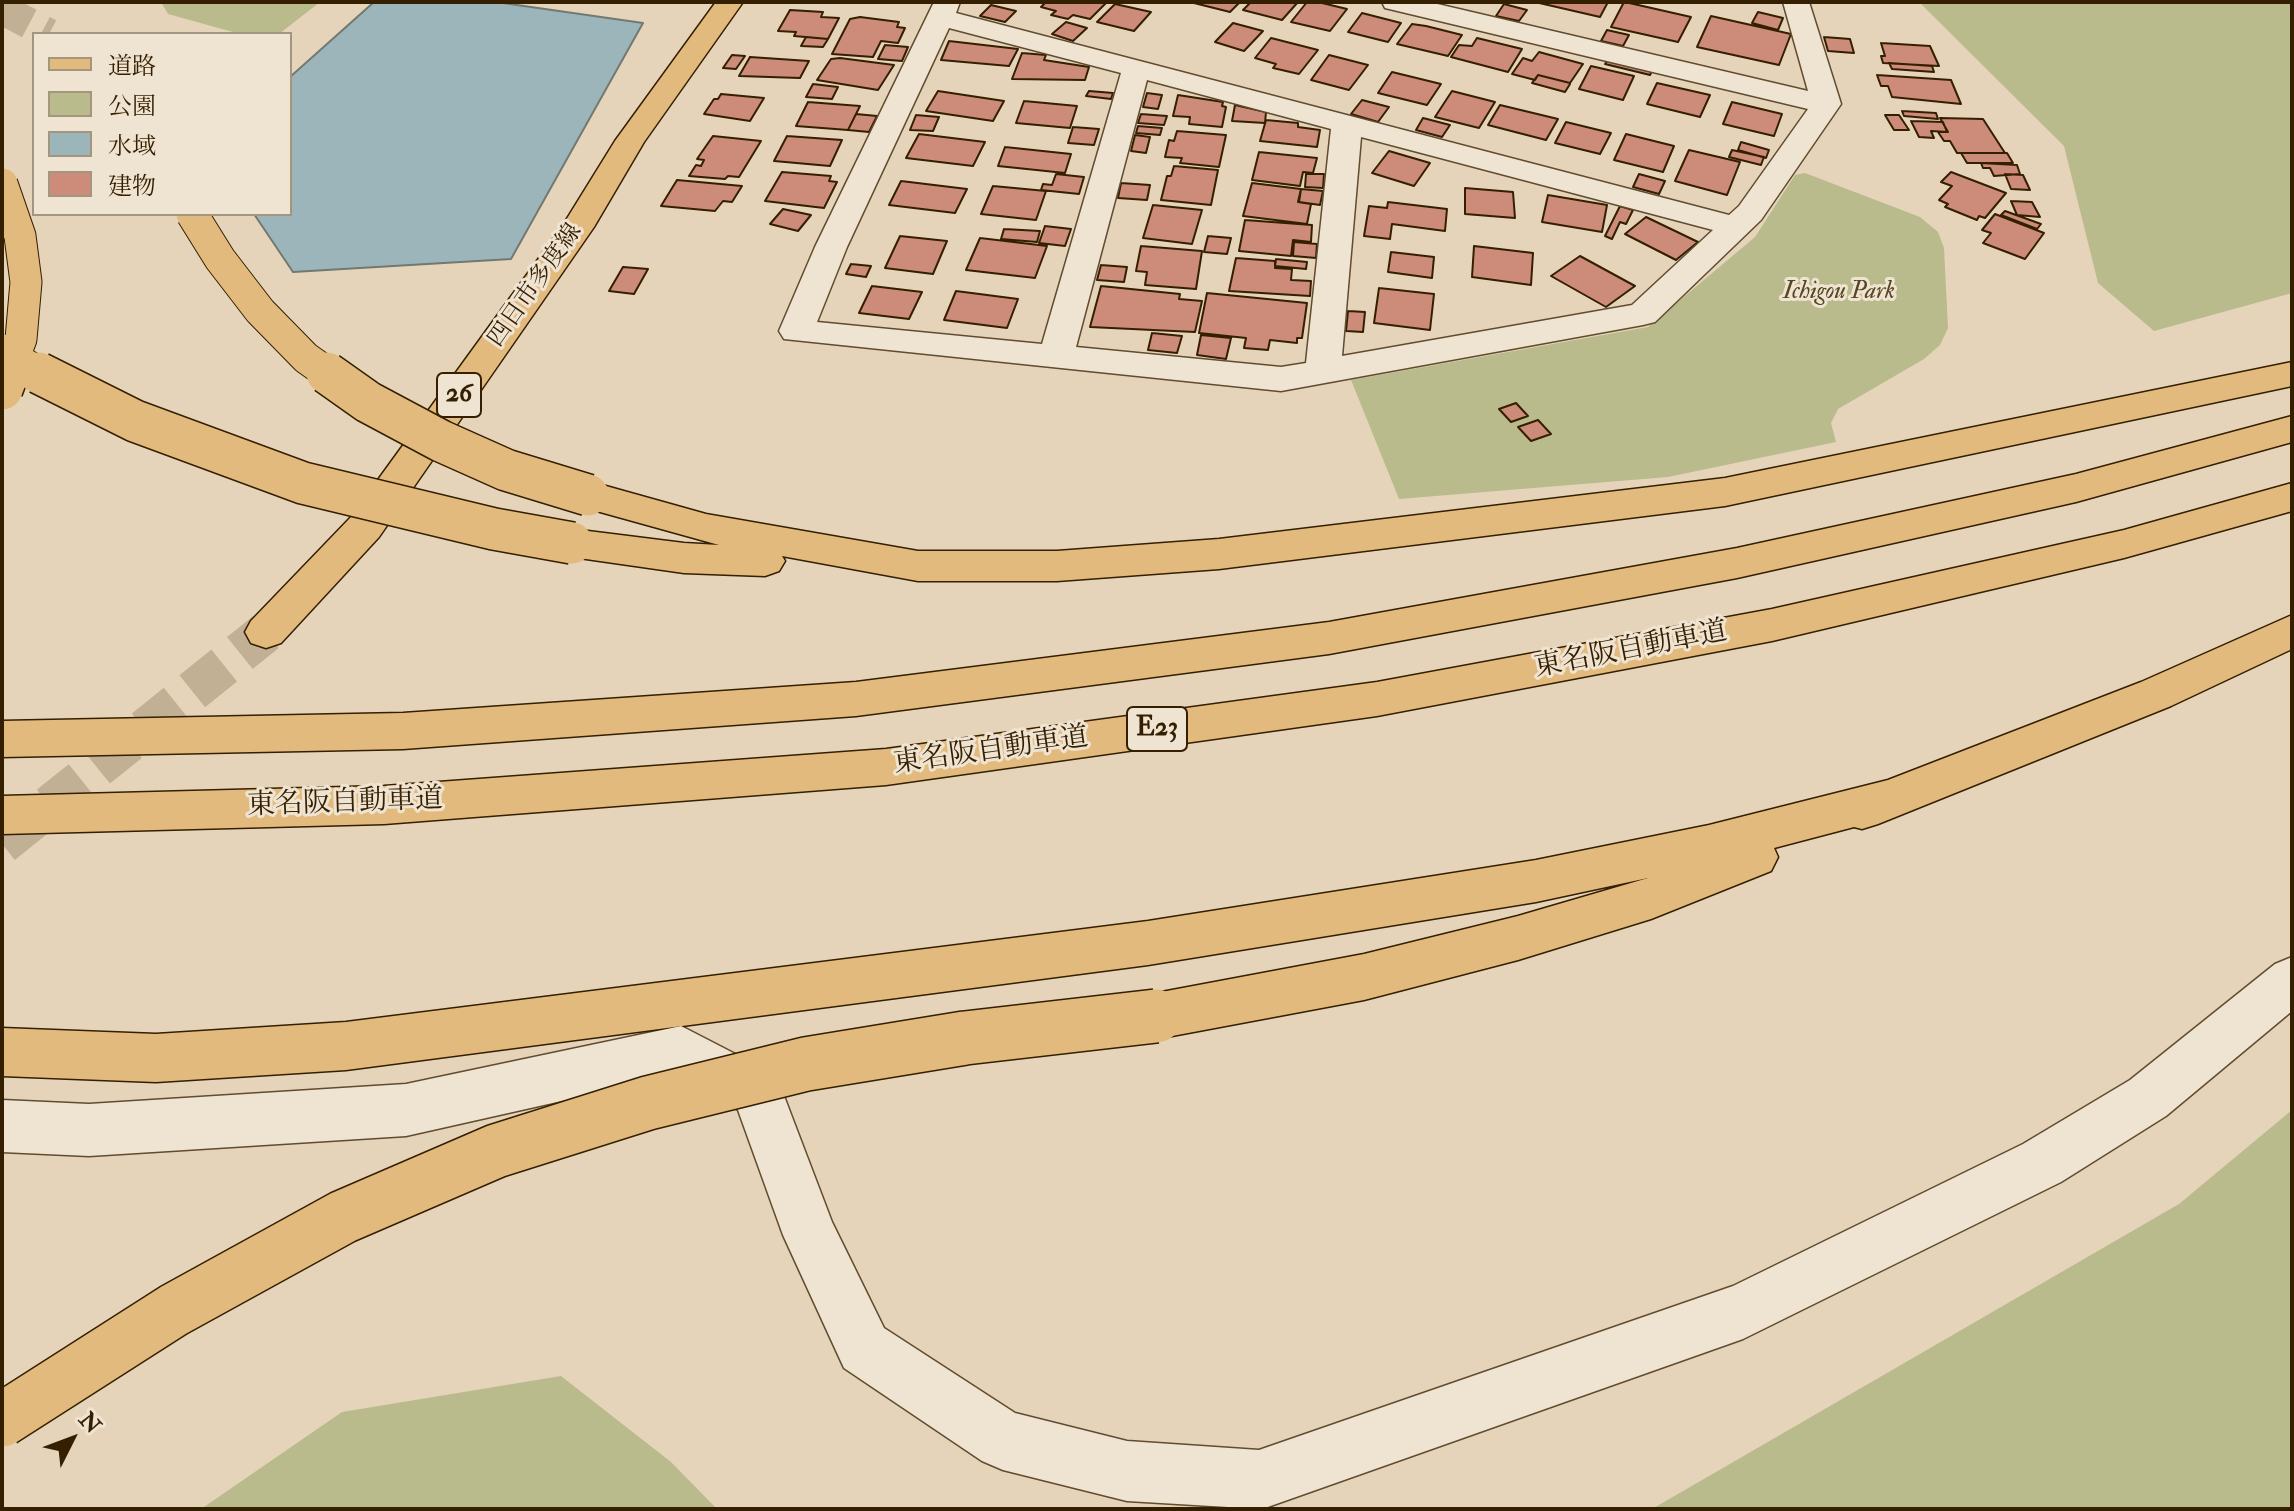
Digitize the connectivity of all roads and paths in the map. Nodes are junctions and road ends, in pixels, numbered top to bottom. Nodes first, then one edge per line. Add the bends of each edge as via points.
1 (730, 2) edge
2 (1395, 2) edge
3 (1796, 2) edge
4 (944, 10) edge
5 (1136, 69) junction
6 (1826, 104) junction
7 (1347, 123) junction
8 (2, 184) edge
9 (193, 216) edge
10 (1737, 227) junction
11 (2, 350) edge
12 (1056, 355) junction
13 (1323, 371) junction
14 (2292, 374) edge
15 (2, 389) edge
16 (2292, 429) edge
17 (2292, 497) edge
18 (918, 566) junction
19 (2292, 631) edge
20 (266, 632) tunnel mouth
21 (2, 739) edge
22 (1887, 799) junction
23 (2, 815) edge
24 (2292, 980) edge
25 (2, 1052) edge
26 (2, 1126) edge
27 (2, 1420) edge

1 - 20 main road, 四日市多度線 / 26 via 365,527
2 - 6 street
3 - 6 street
4 - 5 street
4 - 12 street via 796,331
5 - 7 street
5 - 12 street
6 - 10 street
7 - 10 street
7 - 13 street
8 - 15 main road, bridge via 20,236 26,282 21,339
9 - 18 main road, bridge via 260,311 318,366 368,402 441,441 506,470 706,528
10 - 13 street via 1643,314
11 - 18 main road, bridge via 57,384 135,421 303,483 494,529 684,558
12 - 13 street via 1281,379
14 - 18 main road via 1725,492 1619,507 1219,554 1057,566
16 - 21 main road via 2076,488 1737,563 1329,638 840,701 403,731
17 - 23 main road, 東名阪自動車道 / E23 via 2124,544 1756,628 1377,699 886,767 384,805
19 - 22 main road via 2141,700
22 - 25 main road via 1709,845 1536,881 1148,943 346,1046 156,1058
22 - 27 main road, bridge via 1651,898 1364,977 1156,1016 965,1038 806,1064 648,1103 496,1151 343,1217 174,1310
24 - 26 street via 2148,1098 2042,1163 1743,1311 1259,1480 1127,1471 1003,1440 864,1348 810,1235 758,1093 681,1050 406,1110 89,1130

